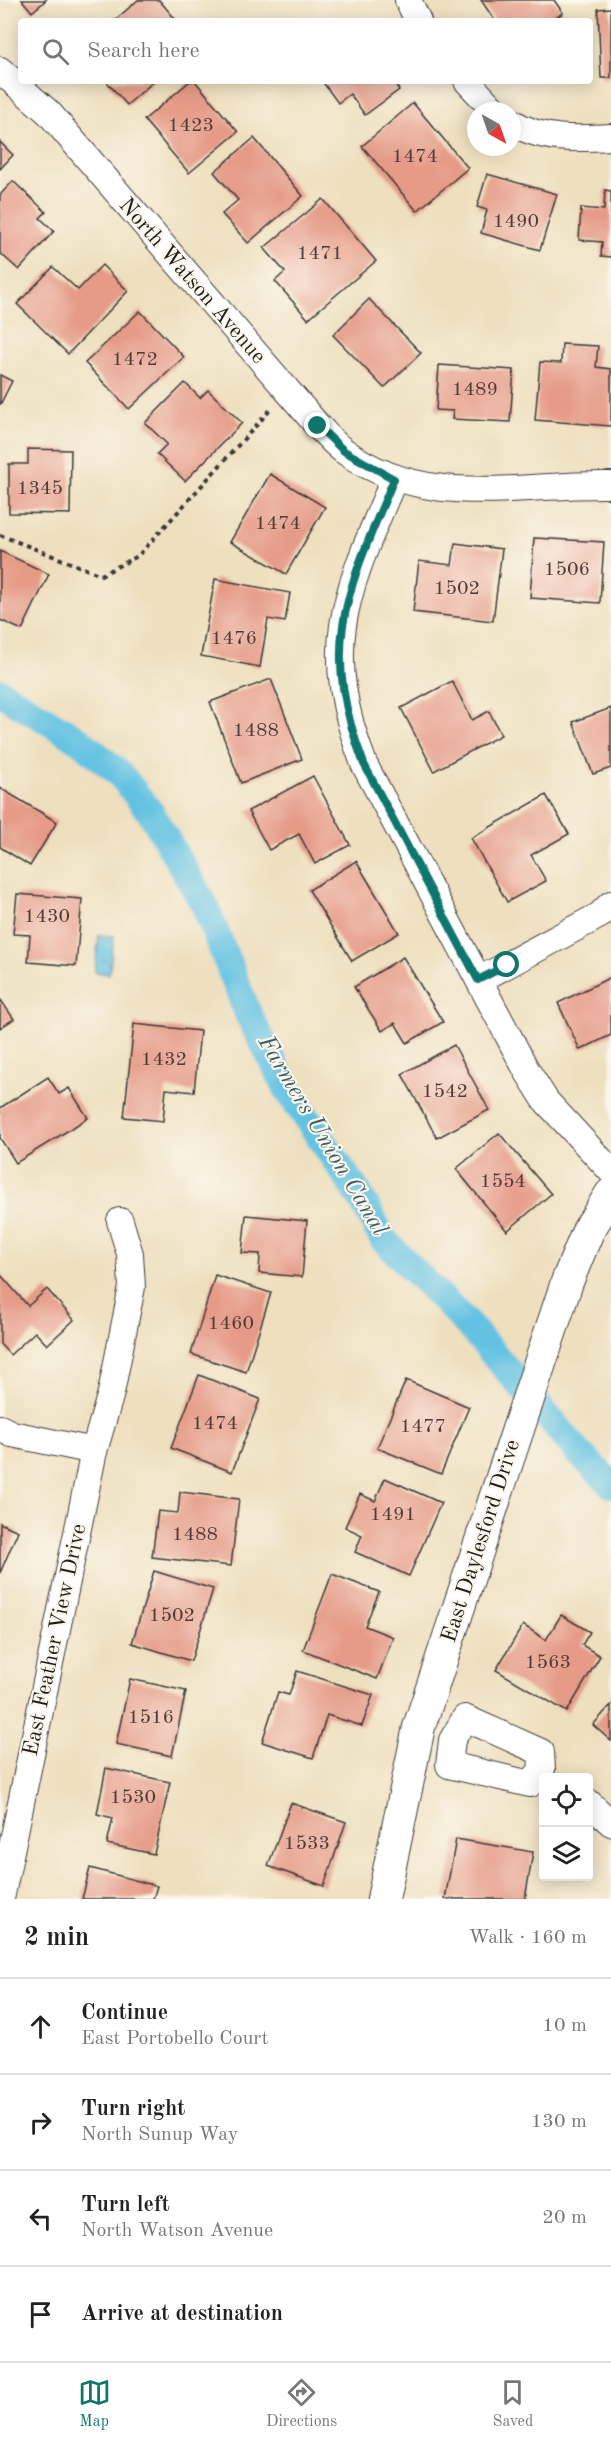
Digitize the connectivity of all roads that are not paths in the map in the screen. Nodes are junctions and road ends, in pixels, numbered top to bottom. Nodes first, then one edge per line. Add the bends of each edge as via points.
1 (408, 0) edge
2 (417, 18) edge
3 (0, 69) edge
4 (470, 84) edge
5 (487, 102) edge
6 (521, 126) edge
7 (611, 137) edge
8 (394, 479) junction
9 (611, 485) edge
10 (611, 904) edge
11 (478, 980) junction
12 (611, 1171) edge
13 (611, 1194) edge
14 (120, 1221) dead end
15 (0, 1428) edge
16 (94, 1451) junction
17 (419, 1727) junction
18 (452, 1740) junction
19 (549, 1773) edge
20 (539, 1779) edge
21 (593, 1807) edge
22 (611, 1823) edge
23 (1, 1899) edge
24 (383, 1899) edge

1 - 2 street
3 - 8 street, North Watson Avenue via 49,114 318,426 344,451
4 - 5 street
6 - 7 street via 547,136
8 - 9 street, North Watson Avenue via 429,489
8 - 11 street via 360,558 344,611 342,689 350,727 364,764
10 - 11 street via 600,915
11 - 12 street via 546,1101
13 - 17 street, East Daylesford Drive via 588,1231 567,1282
14 - 16 street, East Feather View Drive via 130,1254 132,1287 111,1393
15 - 16 street
16 - 23 street, East Feather View Drive
17 - 18 street
17 - 24 street, East Daylesford Drive
18 - 19 street via 465,1718 541,1752
18 - 20 street via 449,1765 530,1784
21 - 22 street

